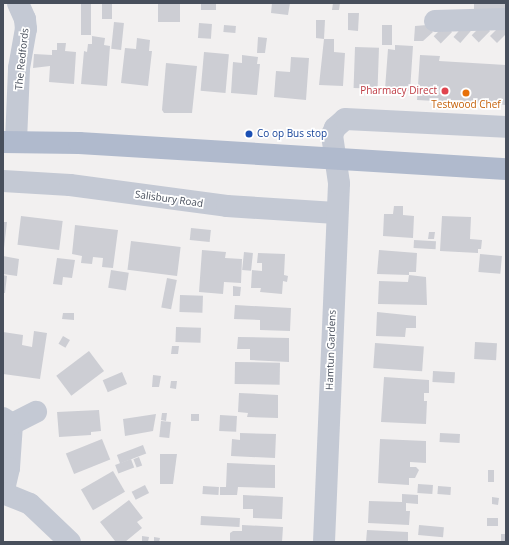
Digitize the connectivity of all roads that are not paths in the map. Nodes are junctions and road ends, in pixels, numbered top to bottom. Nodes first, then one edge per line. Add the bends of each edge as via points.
1 (18, 3) edge
2 (506, 19) edge
3 (435, 22) dead end
4 (11, 70) edge
5 (506, 127) edge
6 (10, 141) edge
7 (336, 158) junction
8 (506, 169) edge
9 (3, 181) edge
10 (336, 213) junction
11 (36, 412) dead end
12 (7, 421) edge
13 (3, 493) edge
14 (70, 542) edge
15 (324, 542) edge

1 - 4 street, The Redfords via 25,18 26,29
2 - 3 street
4 - 6 street, The Redfords
5 - 7 street via 345,119 339,122 332,136
6 - 7 main road
7 - 8 main road
7 - 10 street, Hamtun Gardens via 339,183
9 - 10 street, Salisbury Road via 70,185 227,206
10 - 15 street, Hamtun Gardens
11 - 12 street
12 - 13 street via 9,468
13 - 14 street via 30,504

